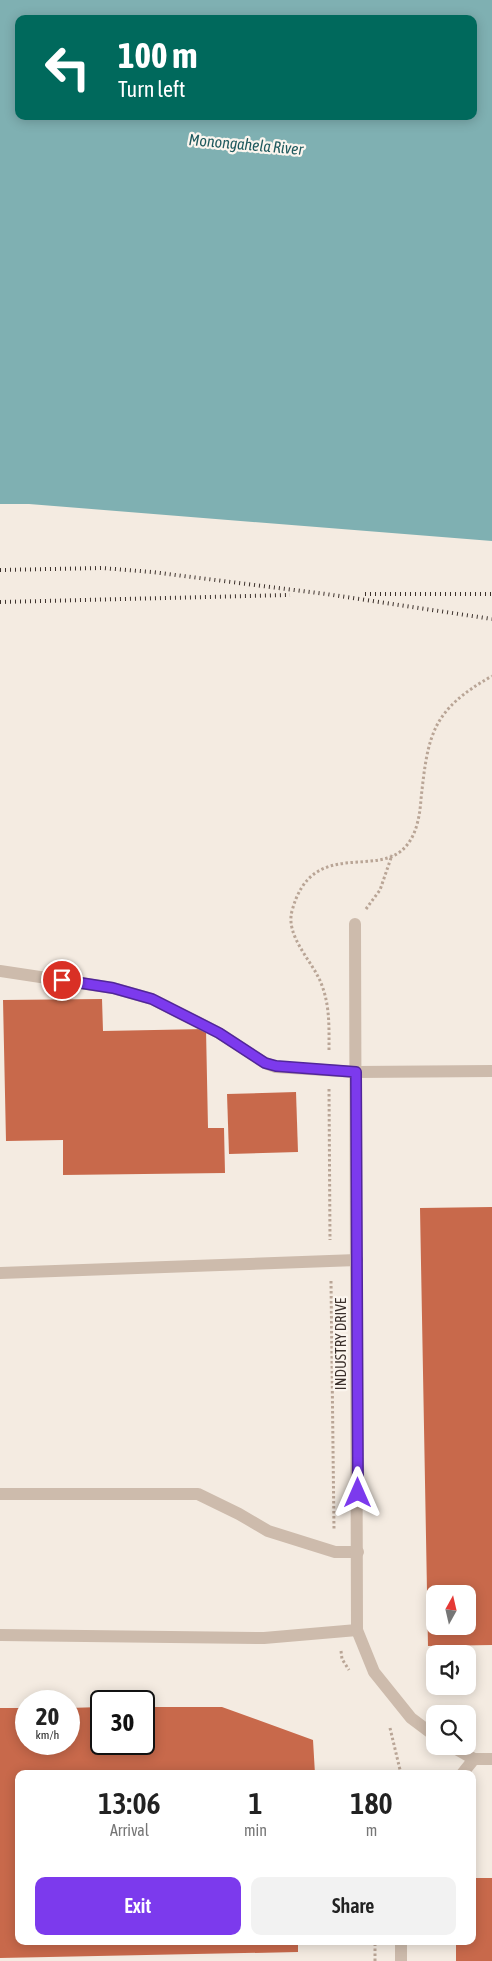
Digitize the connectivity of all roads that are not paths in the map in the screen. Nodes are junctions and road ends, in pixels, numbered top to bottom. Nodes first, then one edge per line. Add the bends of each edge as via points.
1 (355, 924) road end
2 (0, 971) edge
3 (492, 1070) edge
4 (356, 1072) junction
5 (357, 1260) junction
6 (0, 1273) edge
7 (0, 1494) edge
8 (358, 1552) junction
9 (357, 1630) junction
10 (0, 1635) edge
11 (426, 1729) edge
12 (467, 1755) edge
13 (474, 1759) junction
14 (492, 1759) edge
15 (465, 1770) edge
16 (401, 1945) edge
17 (402, 1961) edge

1 - 4 street, INDUSTRY DRIVE
2 - 4 street via 113,988 152,999 219,1033 265,1063
3 - 4 street
4 - 5 street, INDUSTRY DRIVE
5 - 6 street
5 - 8 street, INDUSTRY DRIVE
7 - 8 street via 198,1494 268,1531 336,1552
8 - 9 street, INDUSTRY DRIVE
9 - 10 street via 264,1638
9 - 11 street, INDUSTRY DRIVE via 374,1672 411,1718
12 - 13 street
13 - 14 street
13 - 15 street
16 - 17 street

